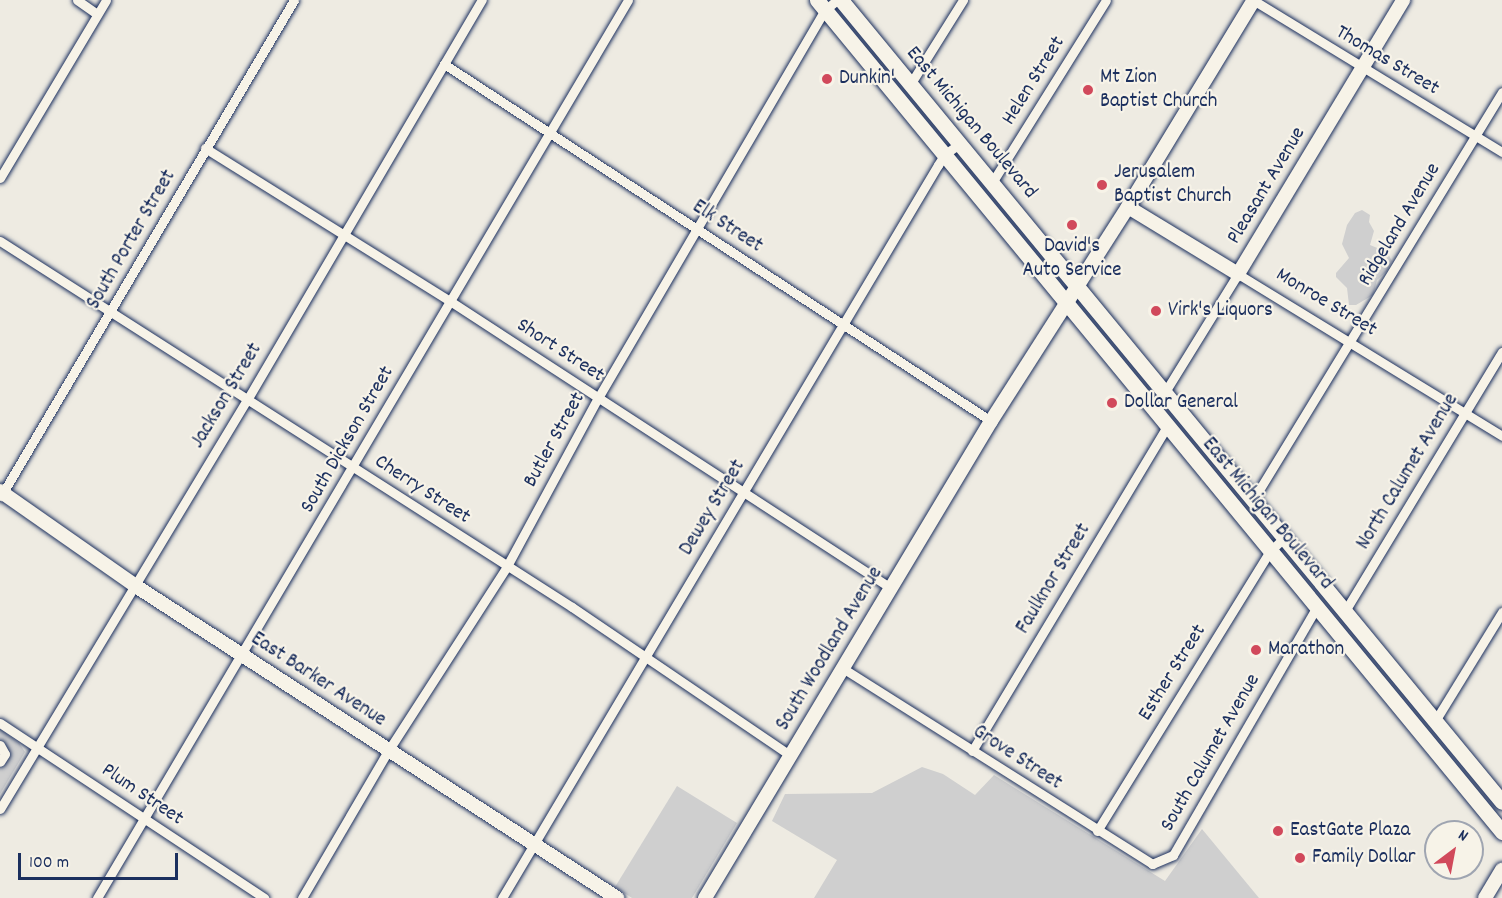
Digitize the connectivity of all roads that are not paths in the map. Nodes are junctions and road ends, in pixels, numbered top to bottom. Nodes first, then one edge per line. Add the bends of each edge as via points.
1 (77, 0) edge
2 (106, 0) edge
3 (294, 0) edge
4 (482, 0) edge
5 (628, 0) edge
6 (963, 0) edge
7 (1106, 0) edge
8 (1254, 0) edge
9 (1403, 0) edge
10 (830, 2) edge
11 (97, 14) junction
12 (444, 64) junction
13 (1362, 67) junction
14 (911, 84) junction
15 (1502, 92) edge
16 (549, 132) junction
17 (1475, 136) junction
18 (961, 143) junction
19 (205, 148) junction
20 (1502, 152) edge
21 (945, 154) junction
22 (0, 178) edge
23 (993, 181) junction
24 (1128, 207) junction
25 (698, 230) junction
26 (343, 234) junction
27 (0, 242) edge
28 (1238, 274) junction
29 (1077, 285) junction
30 (1067, 301) junction
31 (450, 302) junction
32 (111, 314) junction
33 (842, 324) junction
34 (1351, 343) junction
35 (1502, 352) edge
36 (1165, 392) junction
37 (598, 398) junction
38 (246, 400) junction
39 (1465, 414) junction
40 (991, 421) junction
41 (1167, 426) junction
42 (1502, 436) edge
43 (353, 467) junction
44 (744, 491) junction
45 (1, 494) edge
46 (1253, 500) junction
47 (1284, 538) junction
48 (1270, 551) junction
49 (507, 566) junction
50 (134, 585) junction
51 (891, 588) junction
52 (1317, 607) junction
53 (1345, 611) junction
54 (1502, 612) edge
55 (242, 655) junction
56 (645, 658) junction
57 (844, 669) junction
58 (1435, 721) junction
59 (0, 723) edge
60 (0, 745) edge
61 (37, 747) junction
62 (388, 751) junction
63 (972, 751) junction
64 (790, 755) junction
65 (0, 762) edge
66 (1502, 802) edge
67 (0, 809) edge
68 (143, 818) junction
69 (1097, 831) junction
70 (1502, 832) edge
71 (534, 844) junction
72 (1173, 855) joint
73 (1502, 870) edge
74 (97, 898) edge
75 (264, 898) edge
76 (303, 898) edge
77 (502, 898) edge
78 (617, 898) edge
79 (705, 898) edge
80 (1485, 898) edge

1 - 11 street
2 - 11 street
3 - 19 street, South Porter Street
4 - 12 street, Jackson Street
5 - 16 street, South Dickson Street
6 - 14 street
7 - 23 street, Helen Street
8 - 13 street, Thomas Street
8 - 24 street, South Woodland Avenue
9 - 13 street, Pleasant Avenue
10 - 14 main road, East Michigan Boulevard
10 - 21 main road, East Michigan Boulevard
10 - 25 street, Butler Street
11 - 22 street
12 - 16 street, Elk Street
12 - 26 street, Jackson Street
13 - 17 street, Thomas Street
13 - 28 street, Pleasant Avenue
14 - 18 main road, East Michigan Boulevard
15 - 17 street, Ridgeland Avenue
16 - 25 street, Elk Street
16 - 31 street, South Dickson Street
17 - 20 street, Thomas Street
17 - 34 street, Ridgeland Avenue
18 - 21 street, Dewey Street
18 - 23 main road, East Michigan Boulevard
19 - 26 street, Short Street
19 - 32 street, South Porter Street
21 - 30 main road, East Michigan Boulevard
21 - 33 street, Dewey Street
23 - 29 main road, East Michigan Boulevard
24 - 28 street, Monroe Street
24 - 29 street, South Woodland Avenue
25 - 33 street, Elk Street
25 - 37 street, Butler Street
26 - 31 street, Short Street
26 - 38 street, Jackson Street
27 - 32 street, Cherry Street
28 - 34 street, Monroe Street
28 - 36 street, Pleasant Avenue
29 - 30 street, South Woodland Avenue
29 - 36 main road, East Michigan Boulevard
30 - 40 street, South Woodland Avenue
30 - 41 main road, East Michigan Boulevard
31 - 37 street, Short Street
31 - 43 street, South Dickson Street
32 - 38 street, Cherry Street
32 - 45 street, South Porter Street
33 - 40 street, Elk Street
33 - 44 street, Dewey Street
34 - 39 street, Monroe Street
34 - 46 street, Ridgeland Avenue
35 - 39 street, North Calumet Avenue
36 - 46 main road, East Michigan Boulevard
37 - 44 street, Short Street
37 - 49 street, Butler Street
38 - 43 street, Cherry Street
38 - 50 street, Jackson Street
39 - 42 street, Monroe Street
39 - 53 street, North Calumet Avenue
40 - 51 street, South Woodland Avenue
41 - 48 main road, East Michigan Boulevard
41 - 63 street, Faulknor Street
43 - 49 street, Cherry Street
43 - 55 street, South Dickson Street
44 - 51 street, Short Street
44 - 56 street, Dewey Street
45 - 50 street, East Barker Avenue
46 - 47 main road, East Michigan Boulevard
47 - 48 street, Esther Street
47 - 53 main road, East Michigan Boulevard
48 - 52 main road, East Michigan Boulevard
48 - 69 street, Esther Street
49 - 56 street, Cherry Street
49 - 62 street, Butler Street
50 - 55 street, East Barker Avenue
50 - 61 street, Jackson Street
51 - 57 street, South Woodland Avenue
52 - 70 main road, East Michigan Boulevard
52 - 72 street, South Calumet Avenue
53 - 58 main road, East Michigan Boulevard
54 - 58 street
55 - 62 street, East Barker Avenue
55 - 68 street, South Dickson Street
56 - 64 street, Cherry Street
56 - 71 street, Dewey Street
57 - 63 street, Grove Street
57 - 64 street, South Woodland Avenue
58 - 66 main road, East Michigan Boulevard
59 - 61 street, Plum Street
60 - 65 street via 5,754
61 - 67 street, Jackson Street
61 - 68 street, Plum Street
62 - 71 street, East Barker Avenue
62 - 76 street, Butler Street
63 - 69 street, Grove Street
64 - 79 street, South Woodland Avenue
68 - 74 street, South Dickson Street
68 - 75 street, Plum Street
69 - 72 street, Grove Street via 1152,864
71 - 77 street, Dewey Street
71 - 78 street, East Barker Avenue
73 - 80 street

